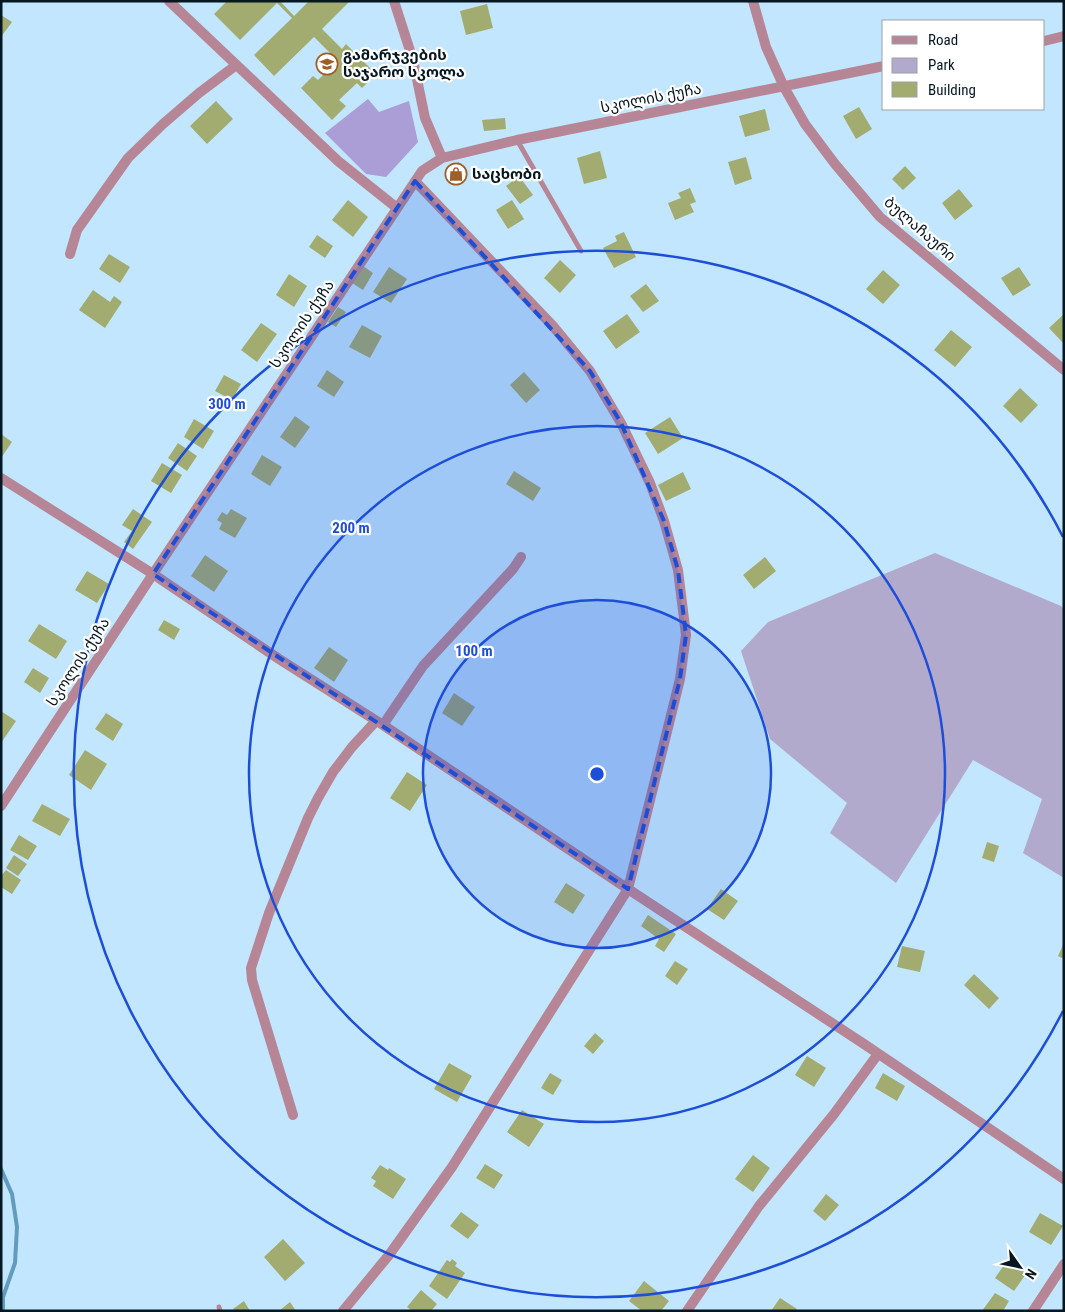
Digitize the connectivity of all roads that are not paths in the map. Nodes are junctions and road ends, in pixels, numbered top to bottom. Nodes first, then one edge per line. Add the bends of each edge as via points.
1 (169, 1) edge
2 (394, 1) edge
3 (754, 1) edge
4 (1064, 36) edge
5 (1045, 41) edge
6 (235, 66) junction
7 (882, 66) edge
8 (784, 87) junction
9 (517, 140) junction
10 (442, 158) junction
11 (415, 180) junction
12 (397, 208) junction
13 (581, 251) dead end
14 (70, 254) dead end
15 (1064, 370) edge
16 (1, 478) edge
17 (521, 557) dead end
18 (153, 574) junction
19 (379, 723) junction
20 (1, 806) edge
21 (628, 889) junction
22 (878, 1054) junction
23 (293, 1115) dead end
24 (1064, 1179) edge
25 (1064, 1264) edge
26 (343, 1311) edge
27 (687, 1311) edge
28 (1032, 1311) edge

1 - 6 street
2 - 10 street via 413,60 425,118
3 - 8 street, ბულაჩაური via 766,47
4 - 5 street
6 - 12 street via 338,162
6 - 14 street via 178,111 128,158 77,230
7 - 8 street, სკოლის ქუჩა
8 - 9 street, სკოლის ქუჩა
8 - 15 street, ბულაჩაური via 805,124 880,217
9 - 10 street, სკოლის ქუჩა
9 - 13 lane
10 - 11 street, სკოლის ქუჩა via 422,171
11 - 12 street, სკოლის ქუჩა
11 - 21 street via 553,326 590,371 621,423 664,521 678,570 686,635 680,678
12 - 18 street, სკოლის ქუჩა
16 - 18 street
17 - 19 street via 423,666
18 - 19 street
18 - 20 street, სკოლის ქუჩა
19 - 21 street
19 - 23 street via 352,747 318,798 269,913 251,968
21 - 22 street
21 - 26 street via 452,1167 389,1255
22 - 24 street
22 - 27 street via 759,1206
25 - 28 street

